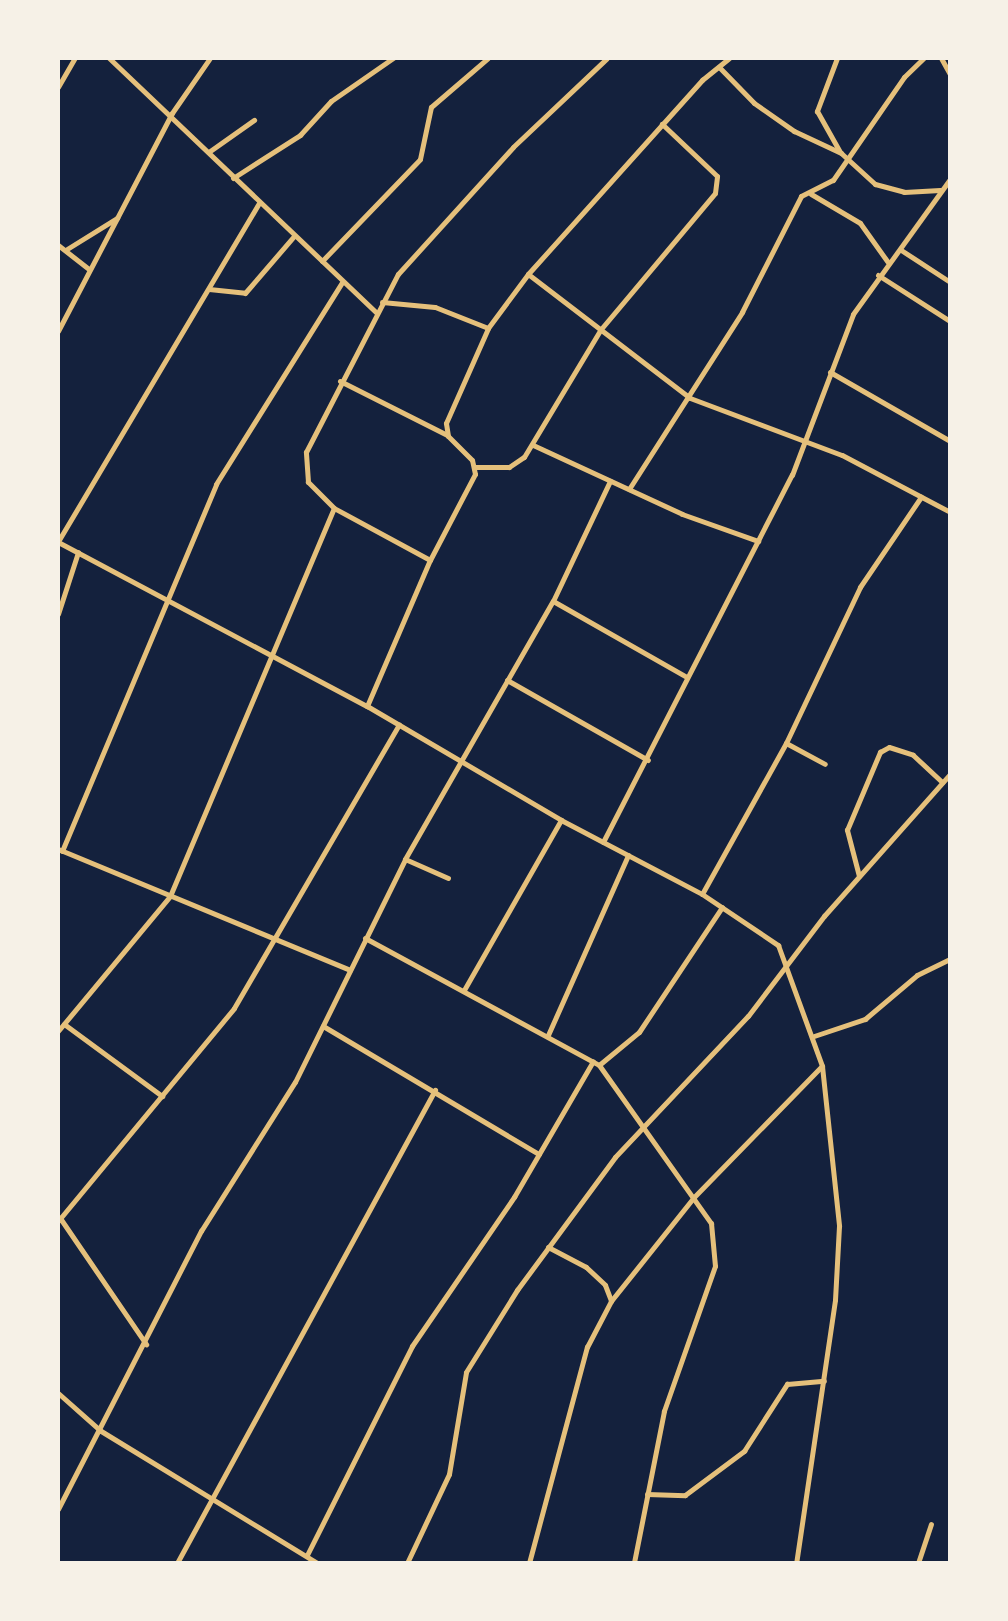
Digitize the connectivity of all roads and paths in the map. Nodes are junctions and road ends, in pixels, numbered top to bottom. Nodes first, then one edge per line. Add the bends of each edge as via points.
1 (75, 58) edge
2 (109, 58) edge
3 (210, 58) edge
4 (393, 58) edge
5 (488, 58) edge
6 (607, 58) edge
7 (729, 58) edge
8 (837, 58) edge
9 (924, 58) edge
10 (941, 58) edge
11 (719, 67) junction
12 (950, 74) edge
13 (58, 87) edge
14 (172, 113) junction
15 (254, 120) dead end
16 (662, 124) junction
17 (210, 151) junction
18 (841, 153) junction
19 (846, 160) junction
20 (233, 178) junction
21 (950, 179) edge
22 (940, 190) junction
23 (811, 193) junction
24 (259, 203) junction
25 (121, 216) junction
26 (294, 236) junction
27 (58, 245) edge
28 (67, 249) junction
29 (901, 250) junction
30 (322, 261) junction
31 (887, 261) junction
32 (89, 269) junction
33 (528, 274) junction
34 (878, 275) junction
35 (342, 282) junction
36 (950, 282) edge
37 (209, 289) junction
38 (382, 302) junction
39 (376, 312) junction
40 (950, 321) edge
41 (488, 328) junction
42 (601, 329) junction
43 (58, 331) edge
44 (830, 372) junction
45 (340, 381) junction
46 (690, 398) junction
47 (448, 436) junction
48 (806, 439) junction
49 (950, 441) edge
50 (533, 445) junction
51 (475, 467) junction
52 (610, 481) junction
53 (629, 489) junction
54 (921, 497) junction
55 (334, 508) junction
56 (950, 512) edge
57 (758, 541) junction
58 (78, 552) junction
59 (430, 560) junction
60 (553, 601) junction
61 (164, 602) junction
62 (58, 614) edge
63 (267, 656) junction
64 (687, 677) junction
65 (507, 680) junction
66 (367, 706) junction
67 (399, 724) junction
68 (786, 743) junction
69 (459, 760) junction
70 (648, 760) junction
71 (825, 764) dead end
72 (950, 774) edge
73 (942, 782) junction
74 (561, 820) junction
75 (603, 842) junction
76 (60, 850) edge
77 (628, 855) junction
78 (405, 859) junction
79 (859, 876) junction
80 (448, 878) dead end
81 (702, 894) junction
82 (170, 896) junction
83 (722, 907) junction
84 (278, 938) junction
85 (365, 938) junction
86 (950, 959) edge
87 (788, 965) junction
88 (350, 970) junction
89 (464, 990) junction
90 (64, 1024) junction
91 (323, 1026) junction
92 (58, 1031) edge
93 (548, 1035) junction
94 (814, 1036) junction
95 (593, 1061) junction
96 (599, 1065) junction
97 (822, 1066) junction
98 (435, 1090) junction
99 (162, 1096) junction
100 (646, 1127) junction
101 (539, 1154) junction
102 (694, 1197) junction
103 (59, 1219) edge
104 (548, 1247) junction
105 (611, 1301) junction
106 (146, 1344) junction
107 (824, 1381) junction
108 (58, 1393) edge
109 (101, 1431) junction
110 (647, 1494) junction
111 (210, 1495) junction
112 (58, 1509) edge
113 (931, 1524) dead end
114 (307, 1555) junction
115 (177, 1563) edge
116 (316, 1563) edge
117 (407, 1563) edge
118 (529, 1563) edge
119 (634, 1563) edge
120 (796, 1563) edge
121 (918, 1563) edge

1 - 13 street
2 - 14 street
3 - 14 street
4 - 20 street via 331,101 300,135
5 - 30 street via 431,107 420,159
6 - 38 street via 425,240
7 - 11 street
8 - 18 street via 817,111
9 - 19 street via 904,77 867,137
10 - 12 street
11 - 16 street
11 - 18 street via 754,103 794,131
14 - 17 street
14 - 25 street
15 - 17 street
16 - 33 street
16 - 42 street via 717,176 715,193
17 - 20 street
18 - 19 street
19 - 22 street via 885,188
19 - 23 street via 833,180
20 - 24 street
21 - 22 street
22 - 29 street
23 - 31 street via 860,223
23 - 46 street via 801,196 784,223 742,312
24 - 26 street
24 - 37 street
25 - 28 street
25 - 32 street
26 - 30 street
26 - 37 street via 245,293
27 - 28 street
28 - 32 street
29 - 31 street
29 - 36 street
30 - 35 street
31 - 34 street
32 - 43 street
33 - 41 street
33 - 42 street
34 - 40 street
34 - 44 street via 853,314
35 - 39 street
35 - 61 street via 230,459
37 - 58 street via 76,504 58,542
38 - 39 street
38 - 41 street via 450,310
39 - 45 street
41 - 47 street via 449,412
42 - 46 street
42 - 50 street
44 - 48 street
44 - 49 street
45 - 47 street
45 - 55 street via 312,435 304,470 308,482
46 - 48 street via 753,425
46 - 53 street
47 - 51 street
48 - 54 street
48 - 57 street
50 - 51 street via 509,467
50 - 52 street
51 - 59 street
52 - 53 street
52 - 60 street
53 - 57 street via 724,532
54 - 56 street
54 - 68 street via 860,587
55 - 59 street
55 - 63 street
57 - 64 street
58 - 61 street
58 - 62 street
59 - 66 street
60 - 64 street
60 - 65 street
61 - 63 street
61 - 76 street
63 - 66 street
63 - 82 street
64 - 70 street
65 - 69 street
65 - 70 street
66 - 67 street
67 - 69 street
67 - 84 street
68 - 71 street
68 - 81 street
69 - 74 street
69 - 78 street
70 - 75 street
72 - 73 street
73 - 79 street
73 - 79 street via 921,760 897,749 877,755 847,830
74 - 75 street
74 - 89 street
75 - 77 street
76 - 82 street
77 - 81 street
77 - 93 street
78 - 80 street
78 - 85 street
79 - 87 street
81 - 83 street
82 - 84 street
82 - 90 street
83 - 87 street via 770,937
83 - 96 street via 639,1032
84 - 88 street
84 - 99 street via 208,1044
85 - 88 street
85 - 89 street
86 - 94 street via 917,975 865,1019
87 - 94 street
87 - 100 street
88 - 91 street
89 - 93 street
90 - 92 street
90 - 99 street
91 - 98 street
91 - 106 street via 266,1132 201,1231
93 - 95 street
94 - 97 street
95 - 96 street
95 - 101 street
96 - 100 street
97 - 102 street
97 - 107 street via 833,1138 839,1248
98 - 101 street
98 - 111 street
99 - 103 street
100 - 102 street
100 - 104 street via 615,1157
101 - 114 street via 412,1346
102 - 105 street
102 - 110 street via 712,1228 715,1266 664,1411
103 - 106 street
104 - 105 street via 586,1267 605,1285
104 - 117 street via 471,1362 449,1474
105 - 118 street via 587,1347
106 - 109 street
107 - 110 street via 787,1384 744,1451 685,1495
107 - 120 street
108 - 109 street
109 - 111 street
109 - 112 street
110 - 119 street
111 - 114 street
111 - 115 street
113 - 121 street
114 - 116 street

